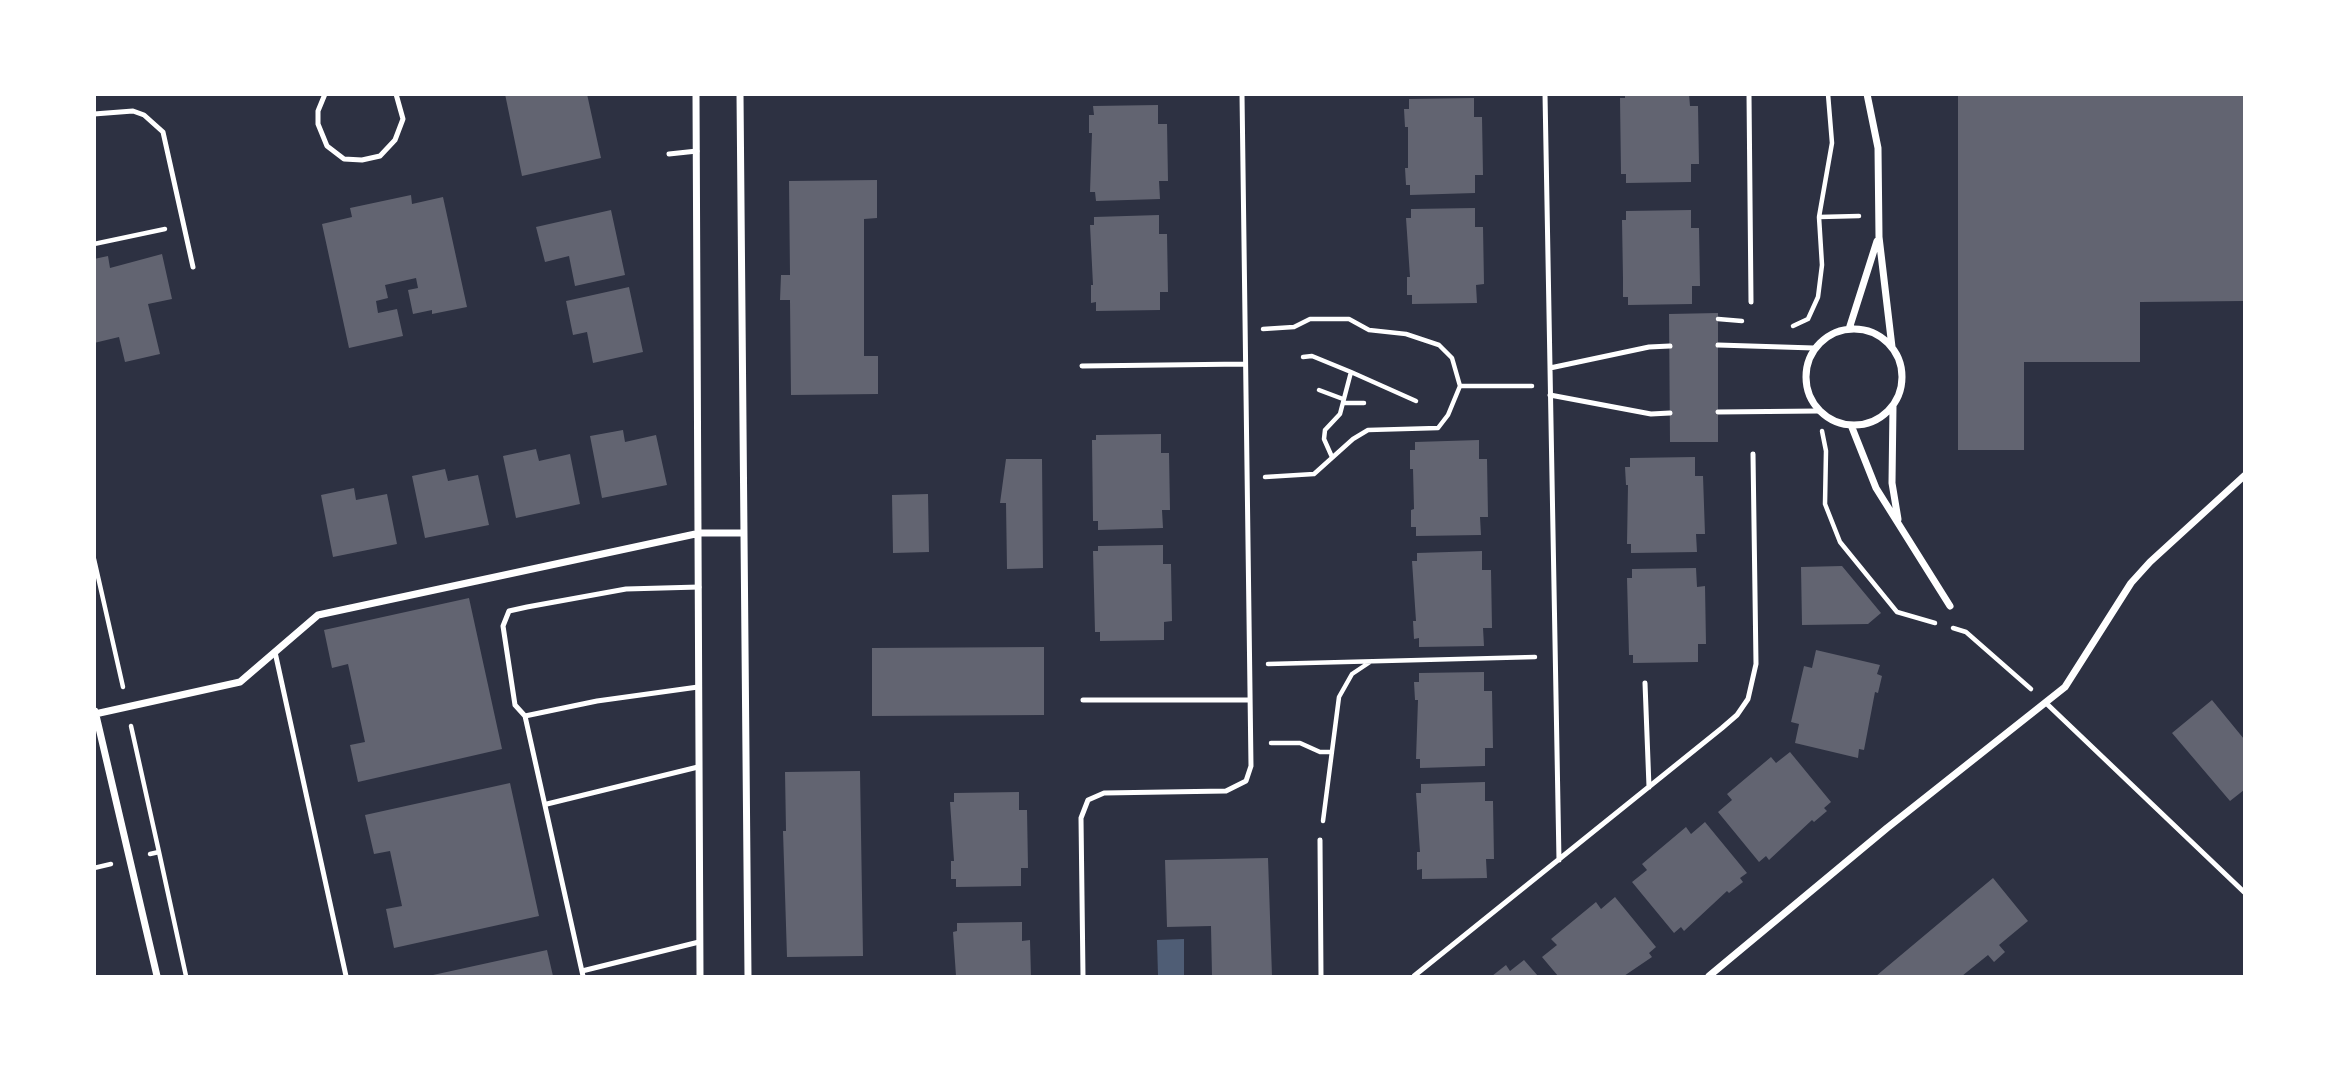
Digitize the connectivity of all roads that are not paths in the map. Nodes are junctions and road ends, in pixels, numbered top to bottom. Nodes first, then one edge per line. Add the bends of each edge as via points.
1 (325, 94) edge
2 (396, 94) edge
3 (696, 94) edge
4 (740, 94) edge
5 (1242, 94) edge
6 (1545, 94) edge
7 (1749, 94) edge
8 (1867, 94) edge
9 (94, 114) edge
10 (697, 151) junction
11 (669, 154) dead end
12 (1878, 237) junction
13 (193, 267) dead end
14 (1751, 302) dead end
15 (1849, 329) junction
16 (1718, 345) dead end
17 (1670, 346) dead end
18 (1892, 347) junction
19 (1814, 348) junction
20 (1245, 364) junction
21 (1082, 366) dead end
22 (1550, 368) junction
23 (1550, 396) junction
24 (1893, 405) junction
25 (1818, 411) junction
26 (1718, 412) dead end
27 (1670, 413) dead end
28 (1852, 425) junction
29 (1753, 454) dead end
30 (2245, 476) edge
31 (1899, 523) junction
32 (700, 533) junction
33 (744, 533) junction
34 (700, 586) junction
35 (1950, 606) dead end
36 (275, 652) junction
37 (1645, 683) dead end
38 (698, 687) junction
39 (1083, 700) dead end
40 (1250, 700) junction
41 (2047, 704) junction
42 (95, 712) edge
43 (525, 716) junction
44 (698, 767) junction
45 (1649, 787) junction
46 (547, 804) junction
47 (1320, 840) road end
48 (1559, 860) junction
49 (2245, 892) edge
50 (699, 942) junction
51 (582, 974) edge
52 (157, 976) edge
53 (346, 976) edge
54 (700, 976) edge
55 (748, 976) edge
56 (1083, 976) edge
57 (1321, 976) edge
58 (1414, 976) edge
59 (1709, 976) edge

1 - 2 lane via 318,124 327,146 344,159 362,160 380,156 395,140 403,119
3 - 10 street
4 - 33 street
5 - 20 lane
6 - 22 lane
7 - 14 lane
8 - 12 street via 1878,148
9 - 13 lane via 132,111 163,132
10 - 11 lane
10 - 32 street
12 - 15 street
12 - 18 street
15 - 18 street via 1866,330
15 - 19 street via 1834,333
16 - 19 lane
17 - 22 lane
18 - 24 street via 1901,376
19 - 25 street via 1806,370 1807,387
20 - 21 lane
20 - 40 lane
22 - 23 lane
23 - 27 lane via 1651,414
23 - 48 lane
24 - 28 street via 1867,424
24 - 31 street via 1892,483
25 - 26 lane
25 - 28 street
28 - 31 street via 1877,488
29 - 45 lane via 1754,682 1737,715
30 - 41 street via 2131,583 2077,673
31 - 35 street
32 - 33 street
32 - 34 street
32 - 36 street via 318,615
33 - 55 street
34 - 38 street
34 - 43 lane via 626,589 509,611 503,626 510,679 514,705
36 - 42 street via 240,682
36 - 53 lane
37 - 45 lane
38 - 43 lane
38 - 44 street
39 - 40 lane
40 - 56 lane via 1250,774 1237,788 1104,793 1088,800 1081,818
41 - 49 lane
41 - 59 street via 1887,828
42 - 52 street
43 - 46 lane
44 - 46 lane
44 - 50 street
45 - 48 lane
46 - 51 lane
47 - 57 lane
48 - 58 lane
50 - 51 lane
50 - 54 street

